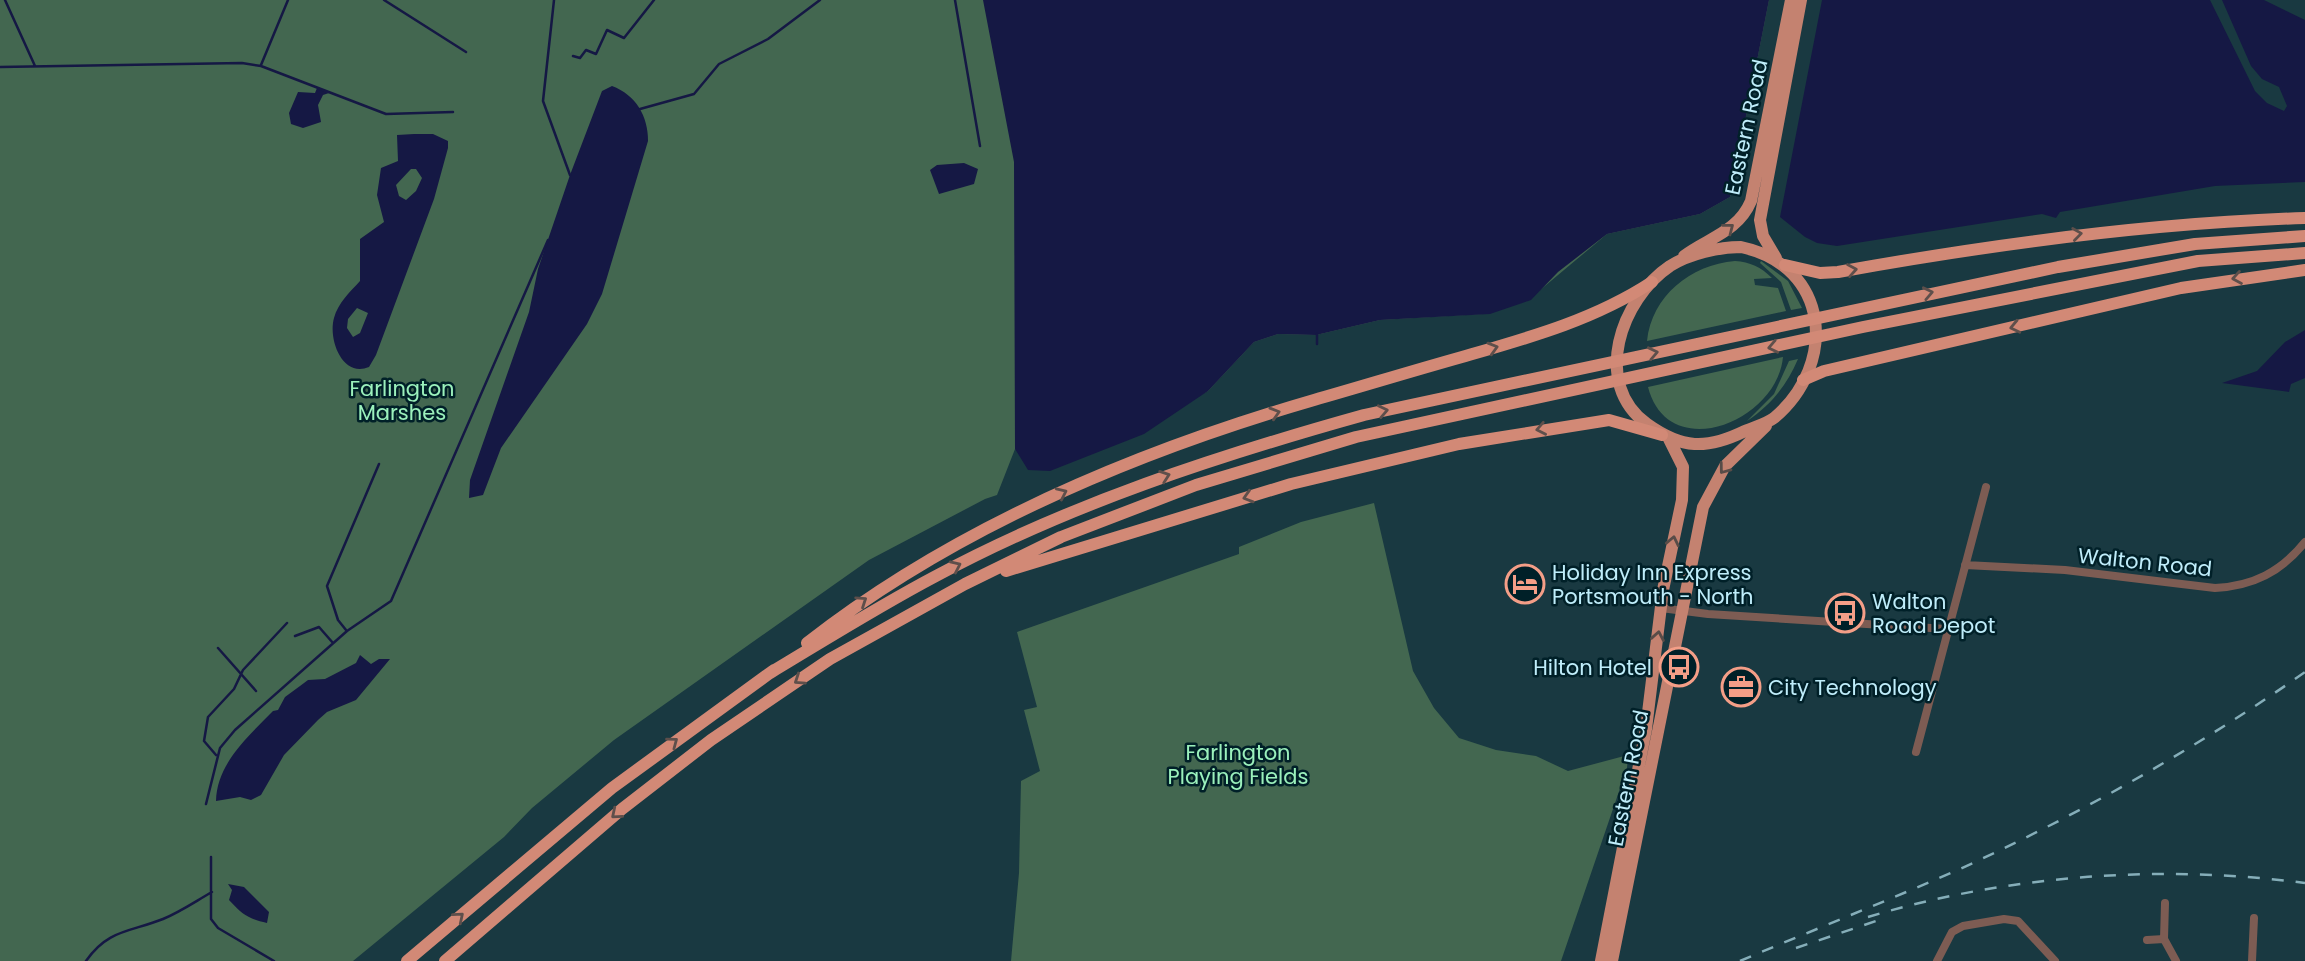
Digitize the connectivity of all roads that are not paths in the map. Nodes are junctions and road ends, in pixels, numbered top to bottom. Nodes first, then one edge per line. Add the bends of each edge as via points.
1 (1791, 0) edge
2 (1801, 0) edge
3 (1792, 22) junction
4 (2305, 218) edge
5 (2305, 236) edge
6 (2305, 253) edge
7 (1782, 263) junction
8 (1672, 265) junction
9 (2305, 270) edge
10 (1652, 282) junction
11 (1803, 380) junction
12 (1771, 420) junction
13 (1666, 437) junction
14 (1986, 487) dead end
15 (2305, 542) edge
16 (1965, 565) junction
17 (965, 584) junction
18 (1661, 608) junction
19 (1680, 611) junction
20 (1947, 629) junction
21 (770, 673) junction
22 (1916, 752) dead end
23 (2165, 903) dead end
24 (2243, 925) dead end
25 (2164, 939) junction
26 (2147, 940) dead end
27 (407, 961) edge
28 (445, 961) edge
29 (1601, 961) edge
30 (1612, 961) edge
31 (1937, 961) edge
32 (2055, 961) edge
33 (2176, 961) edge
34 (2252, 961) edge

1 - 3 main road, Eastern Road
2 - 3 main road, Eastern Road
3 - 7 main road, Eastern Road via 1760,220 1763,236
8 -> 3 main road, Eastern Road via 1731,228 1749,207
7 -> 4 highway via 1819,273 1838,272 2089,232
21 -> 5 highway via 937,575 1146,483 1255,445 1364,415 2058,267 2196,244
6 -> 17 highway via 2198,261 1863,327 1356,437 1196,485 1061,537
7 - 8 main road via 1734,247
7 - 11 main road via 1808,294 1816,321 1815,347
8 - 10 main road
9 -> 11 highway via 2180,288
10 - 13 main road via 1627,319 1616,369 1625,399
21 -> 10 highway via 862,600 1012,517 1086,482 1240,424 1542,335
11 - 12 main road
12 - 13 main road via 1707,444
12 -> 19 main road, Eastern Road via 1725,466 1708,494
13 -> 17 highway via 1609,420 1459,444 1291,484
18 -> 13 main road, Eastern Road via 1684,485 1681,460
14 - 16 street
15 - 16 street, Walton Road via 2279,568 2238,587
16 - 20 street
17 -> 28 highway via 830,659 711,740 622,809
18 - 19 street
29 -> 18 main road, Eastern Road via 1646,729
19 - 20 street
19 - 30 main road, Eastern Road
20 - 22 street
27 -> 21 highway via 612,788
23 - 25 street
24 - 34 street via 2254,922
25 - 26 street
25 - 33 street
31 - 32 street via 1952,932 2004,919 2018,921

